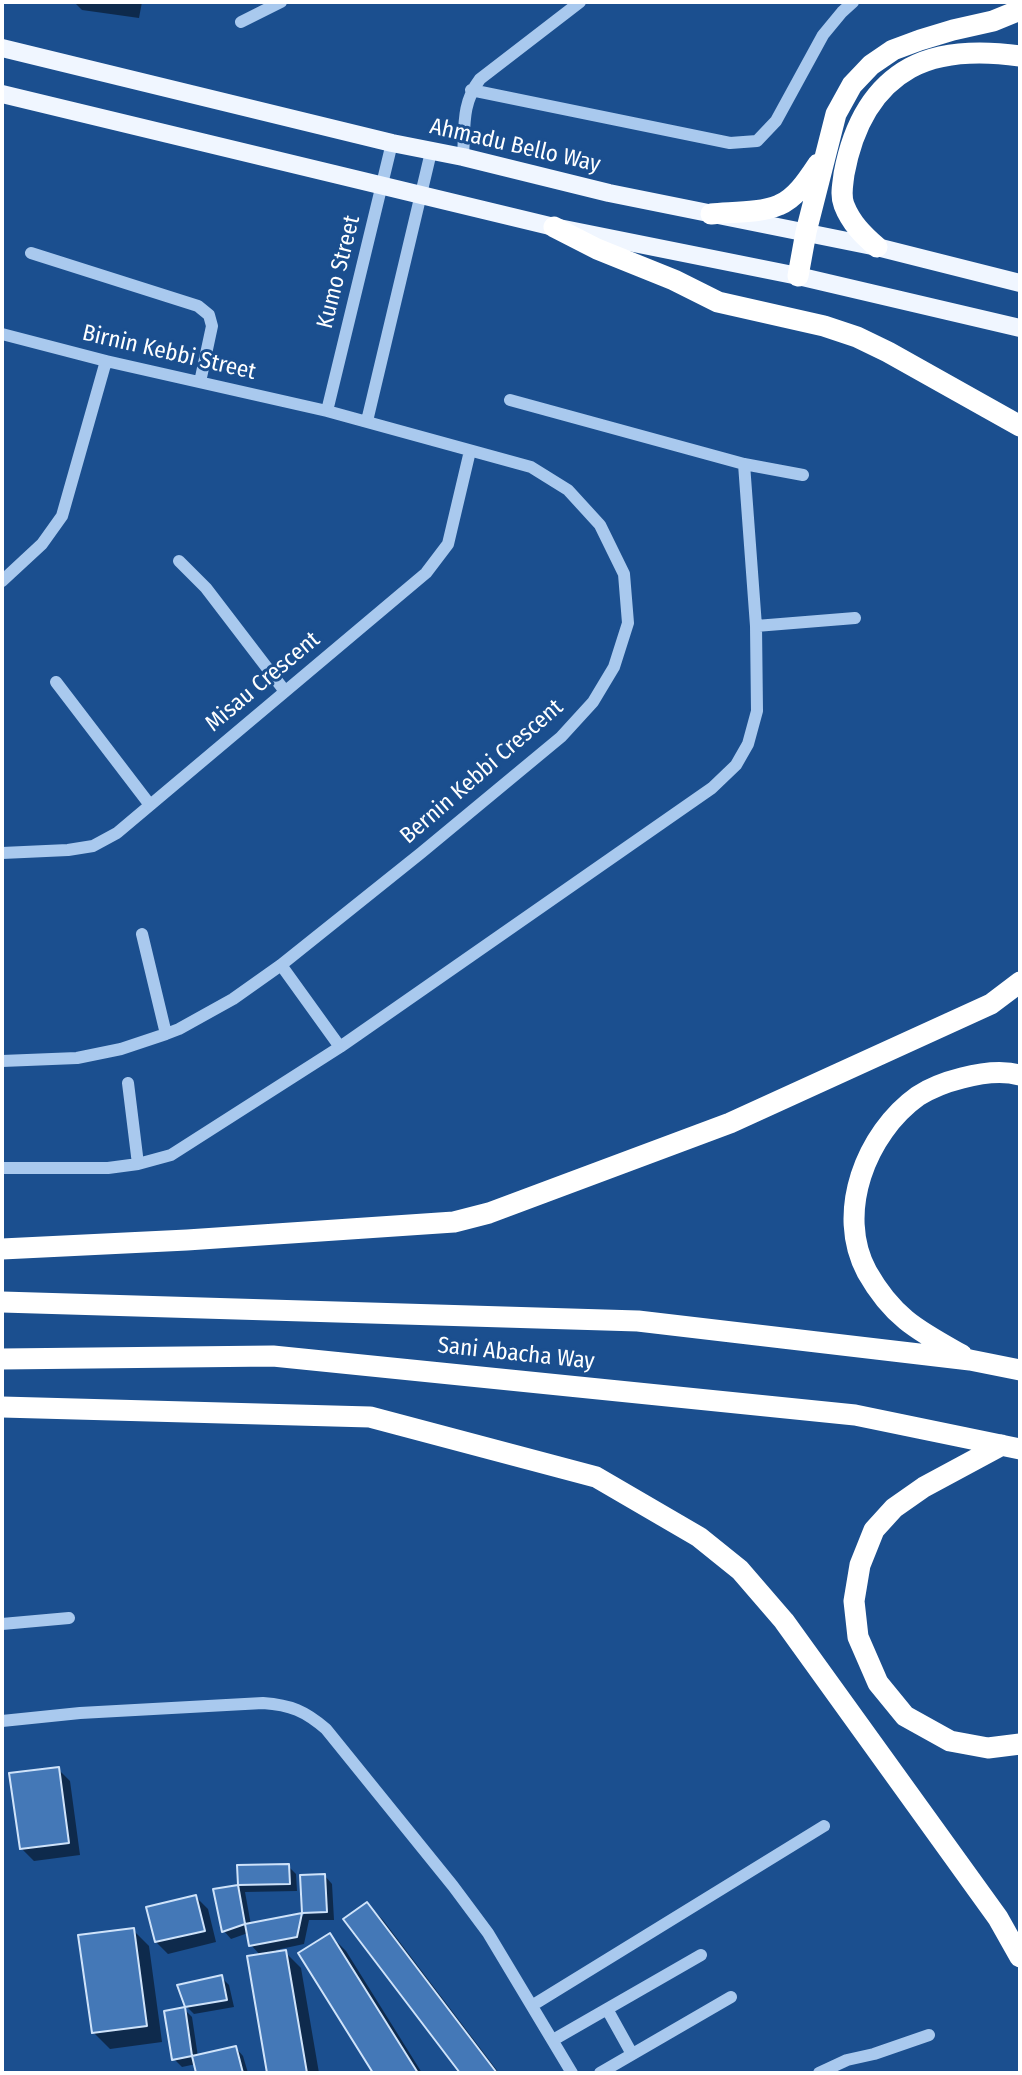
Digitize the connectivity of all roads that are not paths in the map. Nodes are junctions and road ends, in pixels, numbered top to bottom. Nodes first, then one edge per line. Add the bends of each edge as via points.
1 (281, 2) edge
2 (580, 2) edge
3 (853, 2) edge
4 (1020, 10) edge
5 (241, 22) dead end
6 (2, 48) edge
7 (1020, 55) edge
8 (471, 90) junction
9 (2, 94) edge
10 (391, 143) junction
11 (431, 152) junction
12 (825, 154) junction
13 (463, 157) junction
14 (381, 187) junction
15 (422, 196) junction
16 (711, 214) junction
17 (554, 227) junction
18 (806, 232) junction
19 (877, 247) junction
20 (31, 254) dead end
21 (798, 276) junction
22 (1020, 283) edge
23 (1020, 328) edge
24 (2, 334) edge
25 (106, 361) junction
26 (200, 382) junction
27 (510, 400) dead end
28 (327, 411) junction
29 (367, 421) junction
30 (1020, 426) edge
31 (470, 451) junction
32 (744, 464) junction
33 (803, 475) dead end
34 (179, 561) dead end
35 (2, 581) edge
36 (855, 618) dead end
37 (756, 626) junction
38 (56, 682) dead end
39 (284, 691) junction
40 (150, 805) junction
41 (2, 853) edge
42 (142, 934) dead end
43 (281, 965) junction
44 (1020, 982) edge
45 (166, 1034) junction
46 (340, 1047) junction
47 (2, 1061) edge
48 (1020, 1075) edge
49 (128, 1083) dead end
50 (138, 1164) junction
51 (2, 1168) edge
52 (2, 1249) edge
53 (2, 1302) edge
54 (2, 1359) edge
55 (970, 1360) junction
56 (1020, 1370) edge
57 (5, 1406) edge
58 (1011, 1447) edge
59 (69, 1618) dead end
60 (2, 1624) edge
61 (2, 1721) edge
62 (1020, 1744) edge
63 (824, 1826) dead end
64 (701, 1955) dead end
65 (1020, 1957) edge
66 (731, 1997) dead end
67 (533, 2005) junction
68 (607, 2009) junction
69 (929, 2035) dead end
70 (553, 2040) junction
71 (632, 2054) junction
72 (572, 2073) edge
73 (600, 2073) edge
74 (819, 2073) edge

1 - 5 street
2 - 8 street
3 - 8 street via 823,35 776,121 757,141 730,142
4 - 12 highway via 920,40 871,65 835,114
6 - 10 main road, Ahmadu Bello Way
7 - 19 highway via 944,56 909,68 881,91 859,121 848,150 842,189 853,223
8 - 13 street via 466,102
9 - 14 main road
10 - 11 main road, Ahmadu Bello Way
10 - 14 street, Kumo Street
11 - 13 main road, Ahmadu Bello Way
11 - 15 street
12 - 16 highway via 796,194 779,205
12 - 18 highway
13 - 16 main road, Ahmadu Bello Way
14 - 15 main road
14 - 28 street, Kumo Street
15 - 17 main road
15 - 29 street
16 - 18 main road, Ahmadu Bello Way
17 - 21 main road
17 - 30 highway via 718,302 857,337
18 - 19 main road, Ahmadu Bello Way
18 - 21 highway
19 - 22 main road, Ahmadu Bello Way
20 - 26 street via 198,306 209,315 212,326
21 - 23 main road
24 - 25 street, Birnin Kebbi Street
25 - 26 street, Birnin Kebbi Street
25 - 35 street via 62,516 43,544
26 - 28 street, Birnin Kebbi Street
27 - 32 street
28 - 29 street, Bernin Kebbi Crescent
29 - 31 street, Bernin Kebbi Crescent
31 - 39 street, Misau Crescent via 448,544 426,573
31 - 43 street, Bernin Kebbi Crescent via 531,467 568,489 600,525 624,574 628,623 614,667 593,702 561,737
32 - 33 street
32 - 37 street
34 - 39 street via 206,588
36 - 37 street
37 - 46 street via 757,711 737,765 712,788
38 - 40 street
39 - 40 street, Misau Crescent
40 - 41 street, Misau Crescent via 93,846
42 - 45 street
43 - 45 street, Bernin Kebbi Crescent via 233,999
43 - 46 street
44 - 52 highway via 991,1004 730,1123 489,1213 454,1222
45 - 47 street, Bernin Kebbi Crescent via 77,1058
46 - 50 street via 171,1155
48 - 55 highway via 981,1073 939,1084 917,1097 885,1127 858,1180 854,1210 866,1271 893,1310
49 - 50 street
50 - 51 street
53 - 55 highway, Sani Abacha Way via 638,1321
54 - 58 highway, Sani Abacha Way via 273,1356 855,1415
55 - 56 highway, Sani Abacha Way
57 - 65 highway via 370,1417 596,1477 699,1537 740,1570 785,1621 998,1918
58 - 62 highway via 894,1508 874,1530 860,1565 854,1601 858,1637 878,1683 905,1716 950,1741 988,1748
59 - 60 street
61 - 67 street via 263,1703 297,1708 326,1729 453,1886
63 - 67 street
64 - 68 street
66 - 71 street
67 - 70 street
68 - 70 street
68 - 71 street
69 - 74 street
70 - 72 street
71 - 73 street

